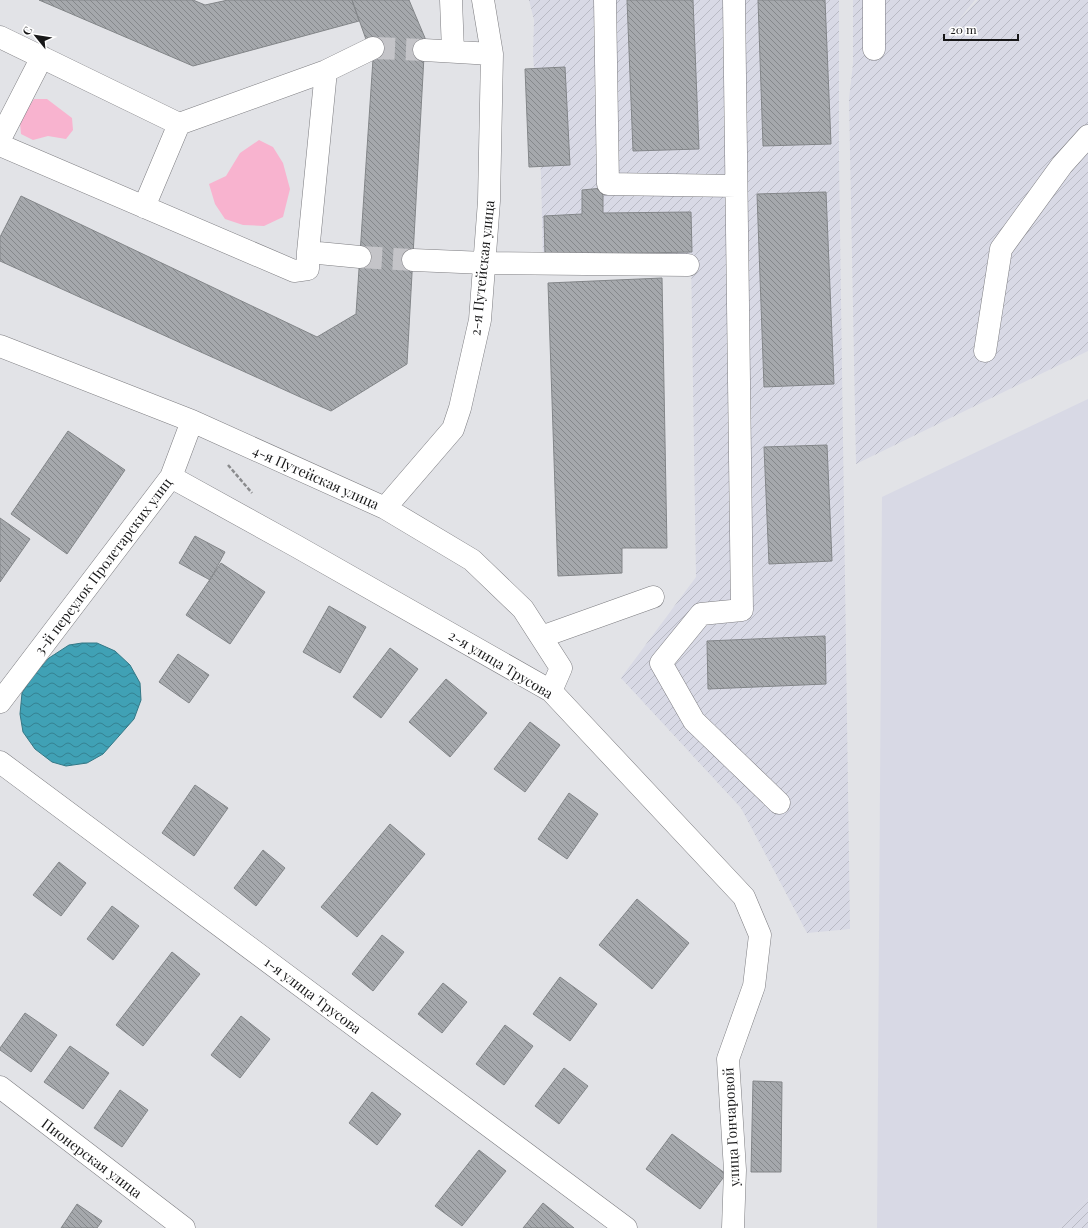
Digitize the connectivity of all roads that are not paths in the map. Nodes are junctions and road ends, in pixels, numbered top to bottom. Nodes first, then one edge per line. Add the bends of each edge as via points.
1 (451, 0) edge
2 (483, 0) edge
3 (605, 0) edge
4 (734, 0) edge
5 (874, 0) edge
6 (0, 37) edge
7 (373, 48) tunnel mouth
8 (874, 49) dead end
9 (424, 50) tunnel mouth
10 (453, 51) junction
11 (492, 54) junction
12 (42, 57) junction
13 (326, 72) junction
14 (179, 124) junction
15 (1088, 136) edge
16 (0, 138) edge
17 (0, 145) edge
18 (736, 186) junction
19 (144, 207) junction
20 (308, 252) junction
21 (360, 257) tunnel mouth
22 (413, 260) tunnel mouth
23 (485, 263) junction
24 (688, 265) dead end
25 (0, 346) edge
26 (986, 351) dead end
27 (192, 421) junction
28 (171, 477) junction
29 (385, 508) junction
30 (653, 596) dead end
31 (541, 638) junction
32 (551, 691) junction
33 (0, 702) edge
34 (0, 762) edge
35 (779, 803) dead end
36 (760, 935) joint
37 (0, 1087) edge
38 (184, 1228) edge
39 (626, 1228) edge
40 (733, 1228) edge

1 - 10 street
2 - 11 street, 2-я Путейская улица
3 - 18 street via 608,184
4 - 18 street
5 - 8 street
6 - 12 street
7 - 13 street
9 - 10 street
10 - 11 street
11 - 23 street, 2-я Путейская улица
12 - 14 street
12 - 16 street
13 - 14 street
13 - 20 street
14 - 19 street
15 - 26 street via 1062,165 1001,249
17 - 19 street
18 - 35 street via 742,610 701,614 661,663 694,721
19 - 20 street via 294,271 308,270
20 - 21 street
22 - 23 street
23 - 24 street
23 - 29 street, 2-я Путейская улица via 480,320 454,429
25 - 27 street, 4-я Путейская улица
27 - 28 street, 3-й переулок Пролетарских улиц
27 - 29 street, 4-я Путейская улица
28 - 32 street, 2-я улица Трусова
28 - 33 street, 3-й переулок Пролетарских улиц
29 - 31 street, 4-я Путейская улица via 472,560 522,609
30 - 31 street
31 - 32 street, 4-я Путейская улица via 561,668
32 - 36 street, 2-я улица Трусова via 744,897
34 - 39 street, 1-я улица Трусова
36 - 40 street, улица Гончаровой via 754,986 728,1058 735,1170
37 - 38 street, Пионерская улица

